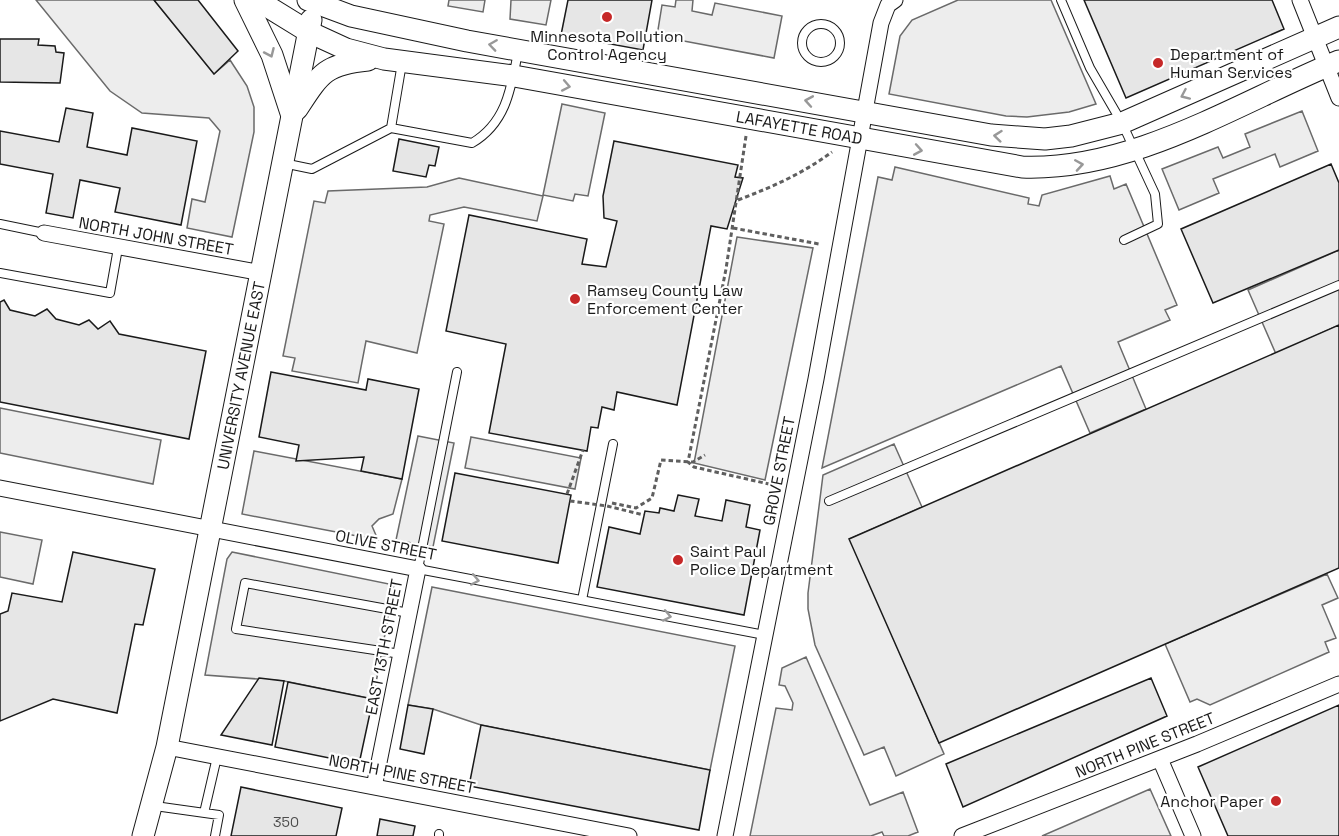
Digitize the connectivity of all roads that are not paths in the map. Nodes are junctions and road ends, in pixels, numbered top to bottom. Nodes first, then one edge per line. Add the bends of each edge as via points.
1 (245, 0) edge
2 (257, 0) edge
3 (895, 0) edge
4 (1061, 0) edge
5 (1300, 0) edge
6 (311, 2) edge
7 (1339, 27) edge
8 (309, 32) junction
9 (802, 40) joint
10 (519, 48) junction
11 (1325, 54) edge
12 (393, 60) junction
13 (514, 76) junction
14 (1339, 98) edge
15 (866, 112) junction
16 (292, 117) junction
17 (1122, 123) junction
18 (391, 128) junction
19 (861, 139) junction
20 (1134, 152) junction
21 (283, 163) junction
22 (0, 224) edge
23 (44, 233) joint
24 (1124, 240) dead end
25 (118, 248) junction
26 (0, 273) edge
27 (262, 273) junction
28 (1339, 285) edge
29 (457, 372) dead end
30 (613, 444) dead end
31 (0, 489) edge
32 (829, 501) dead end
33 (211, 530) junction
34 (418, 569) junction
35 (582, 600) junction
36 (409, 613) junction
37 (765, 634) junction
38 (401, 654) junction
39 (1339, 684) edge
40 (167, 747) junction
41 (217, 757) junction
42 (1160, 759) junction
43 (374, 787) junction
44 (162, 807) junction
45 (204, 813) junction
46 (966, 835) edge
47 (143, 836) edge
48 (159, 836) edge
49 (215, 836) edge
50 (629, 836) edge
51 (725, 836) edge
52 (1193, 836) edge

1 -> 16 main road via 272,55
2 - 8 main road, LAFAYETTE ROAD
3 - 15 street, GROVE STREET via 888,5 881,23
4 - 17 lane via 1090,68
5 - 11 street
6 - 8 main road, UNIVERSITY AVENUE EAST
10 -> 6 main road, LAFAYETTE ROAD via 391,25
7 - 11 main road, LAFAYETTE ROAD
8 - 12 main road, LAFAYETTE ROAD via 346,49
8 - 16 main road, UNIVERSITY AVENUE EAST
9 - 9 lane via 806,54 816,61 831,59 840,46 836,31 825,24 810,27
10 - 13 lane
15 -> 10 main road, LAFAYETTE ROAD
11 - 14 street
11 -> 17 main road, LAFAYETTE ROAD
11 - 20 main road, LAFAYETTE ROAD
12 - 13 main road, LAFAYETTE ROAD
12 - 16 main road via 341,63 329,68
12 - 18 lane
13 - 18 lane via 506,106 488,134 472,143
13 -> 19 main road, LAFAYETTE ROAD
17 -> 15 main road, LAFAYETTE ROAD via 1071,136 1021,138
15 - 19 street, GROVE STREET
16 - 21 main road, UNIVERSITY AVENUE EAST
17 - 20 lane
18 - 21 lane via 312,169
19 -> 20 main road, LAFAYETTE ROAD via 1022,167 1077,166
19 - 37 street, GROVE STREET
20 - 24 lane via 1155,194 1158,224
21 - 27 main road, UNIVERSITY AVENUE EAST
22 - 23 lane
23 - 25 street, NORTH JOHN STREET
25 - 26 lane via 110,293
25 - 27 street, NORTH JOHN STREET
27 - 33 main road, UNIVERSITY AVENUE EAST
28 - 32 lane
29 - 34 lane, EAST 13TH STREET
30 - 35 lane
31 - 33 street, OLIVE STREET
33 - 34 street, OLIVE STREET
33 - 40 main road, UNIVERSITY AVENUE EAST
34 -> 35 lane, OLIVE STREET
34 - 36 street, EAST 13TH STREET
35 -> 37 lane, OLIVE STREET
36 - 38 street, EAST 13TH STREET
36 - 38 lane via 244,583 236,628
37 - 51 street, GROVE STREET
38 - 43 street, EAST 13TH STREET
39 - 42 street, NORTH PINE STREET
40 - 41 street, NORTH PINE STREET
40 - 44 main road, UNIVERSITY AVENUE EAST
40 - 47 main road, UNIVERSITY AVENUE EAST
41 - 43 street, NORTH PINE STREET
41 - 45 lane
42 - 46 street, NORTH PINE STREET
42 - 52 street
43 - 50 street, NORTH PINE STREET
44 - 45 lane
44 - 48 main road, UNIVERSITY AVENUE EAST
45 - 49 lane via 219,815

